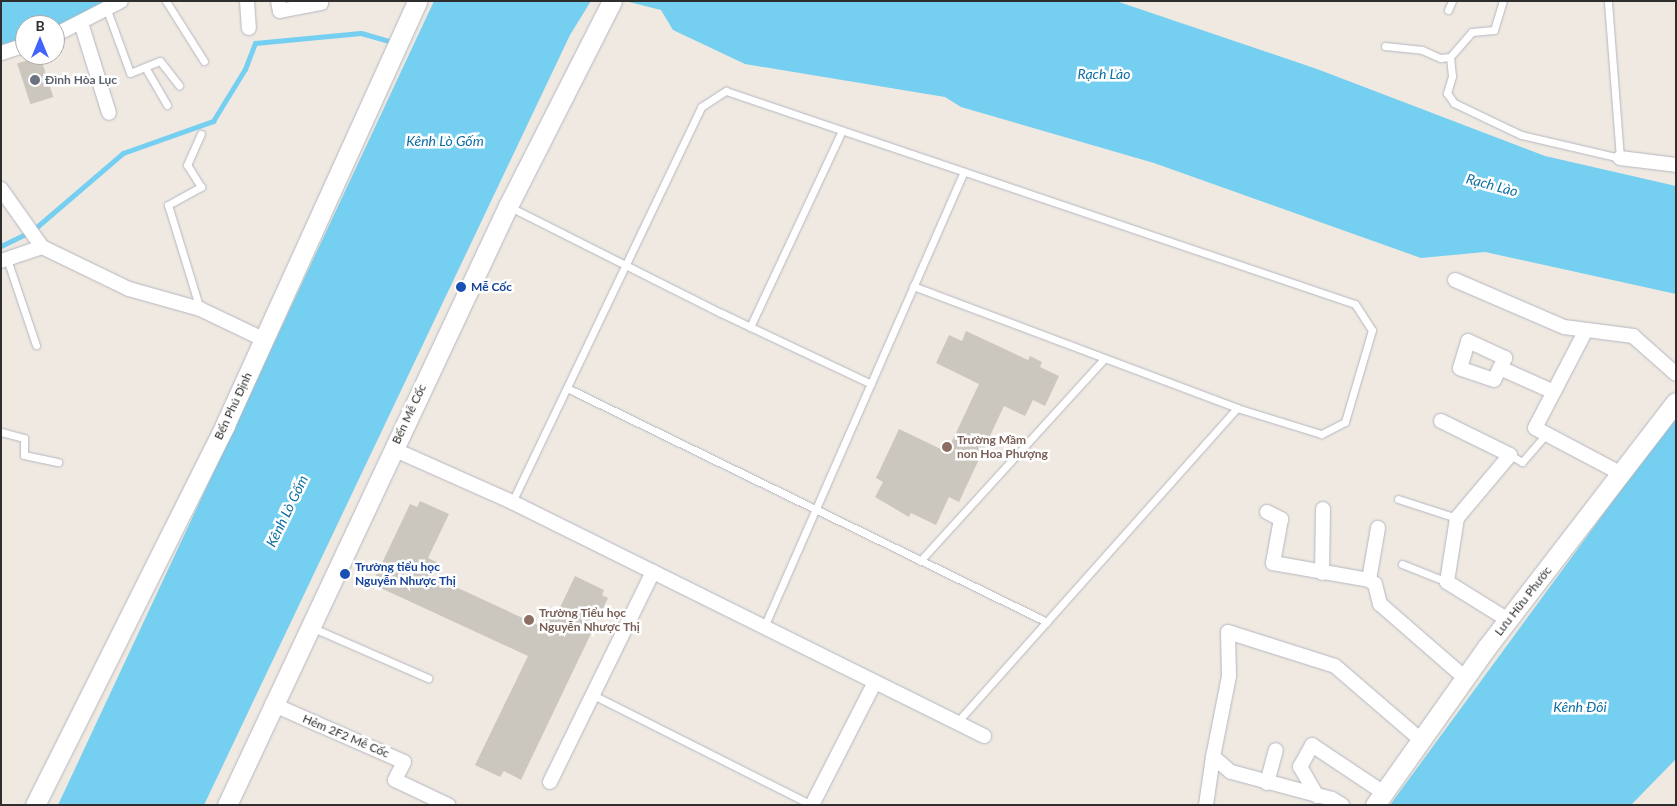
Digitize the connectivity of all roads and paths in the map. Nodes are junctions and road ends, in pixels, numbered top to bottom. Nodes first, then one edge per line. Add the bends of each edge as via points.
1 (121, 1) edge
2 (166, 1) edge
3 (247, 1) edge
4 (278, 1) edge
5 (417, 1) edge
6 (612, 1) edge
7 (1452, 1) edge
8 (1503, 1) edge
9 (1608, 1) edge
10 (321, 3) dead end
11 (107, 10) junction
12 (1448, 10) dead end
13 (81, 23) junction
14 (249, 28) dead end
15 (65, 30) edge
16 (1385, 46) dead end
17 (15, 48) edge
18 (1, 53) edge
19 (1450, 57) junction
20 (204, 61) dead end
21 (145, 67) junction
22 (179, 84) dead end
23 (167, 105) dead end
24 (109, 113) dead end
25 (842, 130) junction
26 (200, 134) dead end
27 (1620, 158) junction
28 (1676, 165) edge
29 (964, 172) junction
30 (1, 189) edge
31 (508, 206) junction
32 (42, 247) junction
33 (4, 260) edge
34 (626, 265) junction
35 (1456, 280) dead end
36 (913, 286) junction
37 (200, 309) junction
38 (750, 327) junction
39 (1586, 330) junction
40 (263, 339) junction
41 (36, 345) dead end
42 (1103, 360) junction
43 (1500, 368) dead end
44 (1676, 374) edge
45 (871, 384) junction
46 (566, 388) junction
47 (1554, 392) junction
48 (1676, 402) edge
49 (1237, 408) junction
50 (1441, 421) dead end
51 (1, 432) edge
52 (1546, 434) junction
53 (393, 449) junction
54 (1510, 455) junction
55 (58, 462) dead end
56 (1622, 474) junction
57 (1398, 499) dead end
58 (512, 502) junction
59 (816, 509) junction
60 (1323, 509) dead end
61 (1267, 512) dead end
62 (1457, 518) junction
63 (1378, 528) dead end
64 (920, 560) junction
65 (1402, 564) dead end
66 (653, 572) junction
67 (1322, 573) junction
68 (1369, 580) junction
69 (1447, 582) junction
70 (1508, 620) junction
71 (1047, 622) junction
72 (309, 626) junction
73 (764, 627) junction
74 (428, 678) dead end
75 (1465, 678) junction
76 (875, 682) junction
77 (593, 695) junction
78 (272, 704) junction
79 (957, 722) junction
80 (984, 736) dead end
81 (1421, 740) junction
82 (1276, 750) dead end
83 (1213, 757) junction
84 (550, 782) dead end
85 (1267, 783) junction
86 (1317, 796) junction
87 (1379, 799) edge
88 (35, 805) edge
89 (227, 805) edge
90 (448, 805) edge
91 (812, 805) edge
92 (1206, 805) edge
93 (1342, 805) edge

1 - 11 street
2 - 20 lane
3 - 14 street
4 - 10 street via 280,11
5 - 40 street, Bến Phú Định
6 - 31 street, Bến Mễ Cốc via 601,29
7 - 12 lane
8 - 19 lane via 1494,30 1472,32
9 - 27 lane
11 - 13 street
11 - 21 lane via 130,73
13 - 15 street
13 - 24 street
16 - 19 lane via 1422,50 1440,58
17 - 18 street
19 - 27 lane via 1452,76 1447,93 1454,103 1521,135
21 - 22 lane via 160,61
21 - 23 lane
25 - 29 lane
25 - 34 lane via 726,91 701,107
25 - 38 lane
26 - 37 lane via 187,165 200,187 168,205
27 - 28 street
29 - 36 lane
29 - 49 lane via 1355,304 1372,330 1345,422 1321,434
30 - 32 street
31 - 34 lane
31 - 53 street, Bến Mễ Cốc
32 - 33 street
32 - 37 street via 129,289
33 - 41 lane
34 - 38 lane
34 - 46 lane
35 - 39 street via 1564,327
36 - 42 lane
36 - 45 lane
37 - 40 street
38 - 45 lane
39 - 44 street via 1633,336
39 - 47 street
40 - 88 street, Bến Phú Định via 225,425
42 - 49 lane
42 - 64 lane
43 - 47 street
45 - 59 lane
46 - 58 lane
46 - 59 lane
47 - 52 street via 1535,428
48 - 56 street, Lưu Hữu Phước
49 - 71 lane
50 - 54 street
51 - 55 lane via 24,438 24,455
52 - 54 lane via 1522,462
52 - 56 street
53 - 58 street
53 - 72 street, Bến Mễ Cốc
54 - 62 street
56 - 70 street, Lưu Hữu Phước
57 - 62 lane
58 - 66 street
59 - 64 lane
59 - 73 lane
60 - 67 street
61 - 67 street via 1281,519 1274,563
62 - 69 street
63 - 68 street
64 - 71 lane
65 - 69 lane
66 - 73 street
66 - 77 street
67 - 68 street
68 - 75 street via 1375,584 1380,604
69 - 70 street
70 - 75 street, Lưu Hữu Phước
71 - 79 lane
72 - 74 lane
72 - 78 street, Bến Mễ Cốc
73 - 76 street
75 - 81 street, Lưu Hữu Phước
76 - 79 street
76 - 91 street
77 - 84 street
77 - 91 lane
78 - 89 street, Bến Mễ Cốc
78 - 90 street, Hẻm 2F2 Mễ Cốc via 404,762 396,780
79 - 80 street
81 - 83 street via 1335,666 1228,632 1229,676
81 - 87 street, Lưu Hữu Phước
82 - 85 street
83 - 85 street via 1231,772
83 - 92 street
85 - 86 street
86 - 87 street via 1300,767 1312,746
86 - 93 street

